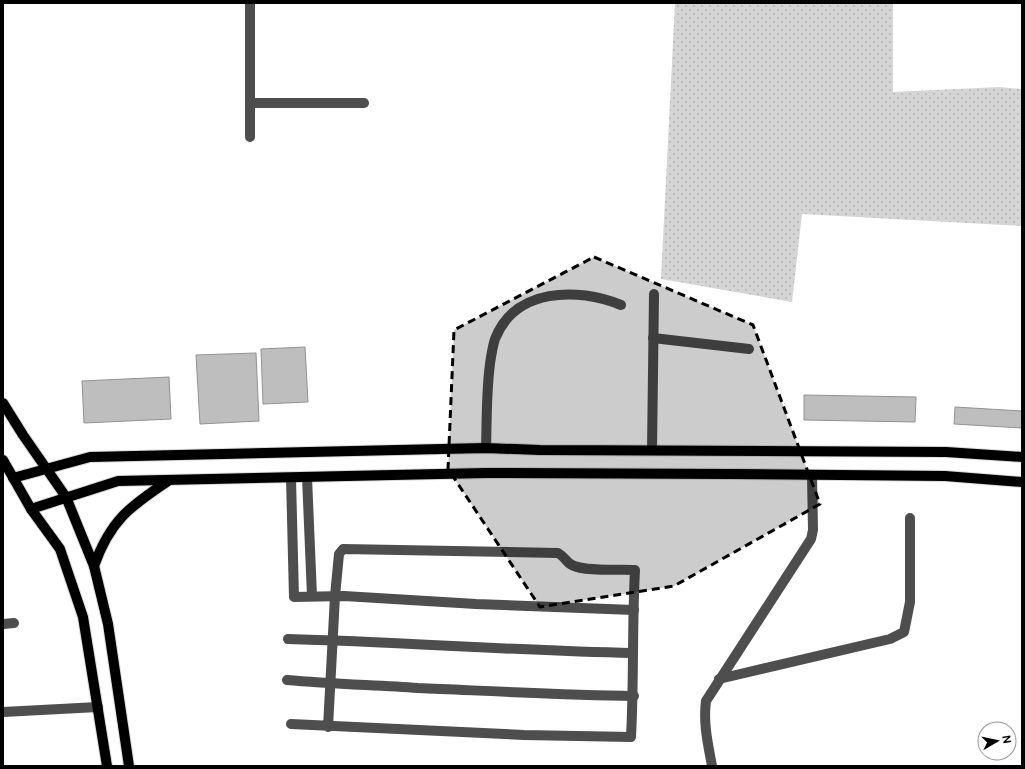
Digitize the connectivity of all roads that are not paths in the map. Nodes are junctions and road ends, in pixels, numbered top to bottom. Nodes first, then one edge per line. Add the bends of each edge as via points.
1 (250, 3) edge
2 (250, 103) junction
3 (364, 103) dead end
4 (250, 137) dead end
5 (654, 294) dead end
6 (621, 305) dead end
7 (653, 338) junction
8 (749, 349) dead end
9 (3, 404) edge
10 (486, 448) junction
11 (652, 450) junction
12 (1022, 458) edge
13 (3, 460) edge
14 (46, 469) junction
15 (812, 475) junction
16 (307, 477) junction
17 (13, 478) junction
18 (291, 478) junction
19 (168, 481) junction
20 (1022, 482) edge
21 (66, 497) junction
22 (31, 509) junction
23 (910, 518) dead end
24 (94, 566) junction
25 (312, 596) junction
26 (334, 596) junction
27 (634, 610) junction
28 (14, 623) dead end
29 (3, 624) edge
30 (288, 639) dead end
31 (332, 640) junction
32 (633, 653) junction
33 (719, 678) junction
34 (287, 680) dead end
35 (330, 683) junction
36 (634, 696) junction
37 (98, 707) junction
38 (3, 712) edge
39 (291, 724) dead end
40 (328, 727) junction
41 (107, 766) edge
42 (128, 766) edge
43 (712, 766) edge

1 - 2 street
2 - 3 street
2 - 4 street
5 - 7 street
6 - 10 street via 595,296 561,294 527,303 502,324 494,341 490,364 486,400
7 - 8 street
7 - 11 street
9 - 14 main road
10 - 11 main road
10 - 14 main road via 90,457
11 - 12 main road via 946,452
13 - 17 main road
14 - 17 main road
14 - 21 main road
15 - 16 main road via 486,473
15 - 20 main road via 945,476
15 - 33 street via 811,539
16 - 18 main road
16 - 25 street
17 - 22 main road
18 - 19 main road
18 - 25 street via 294,596
19 - 21 main road via 118,481
19 - 24 main road via 131,506 119,519 108,534
21 - 22 main road
21 - 24 main road
22 - 37 main road via 63,556 83,617
23 - 33 street via 910,602 904,632 890,639
24 - 42 main road via 108,624
25 - 26 street
26 - 27 street
26 - 27 street via 339,554 346,548 542,552 564,556 571,565 585,569 635,570
26 - 31 street
27 - 32 street
28 - 29 street
30 - 31 street
31 - 32 street via 550,652
31 - 35 street
32 - 36 street
33 - 43 street via 706,701 704,716
34 - 35 street
35 - 36 street via 586,696
35 - 40 street
36 - 40 street via 631,737
37 - 38 street
37 - 41 main road
39 - 40 street

